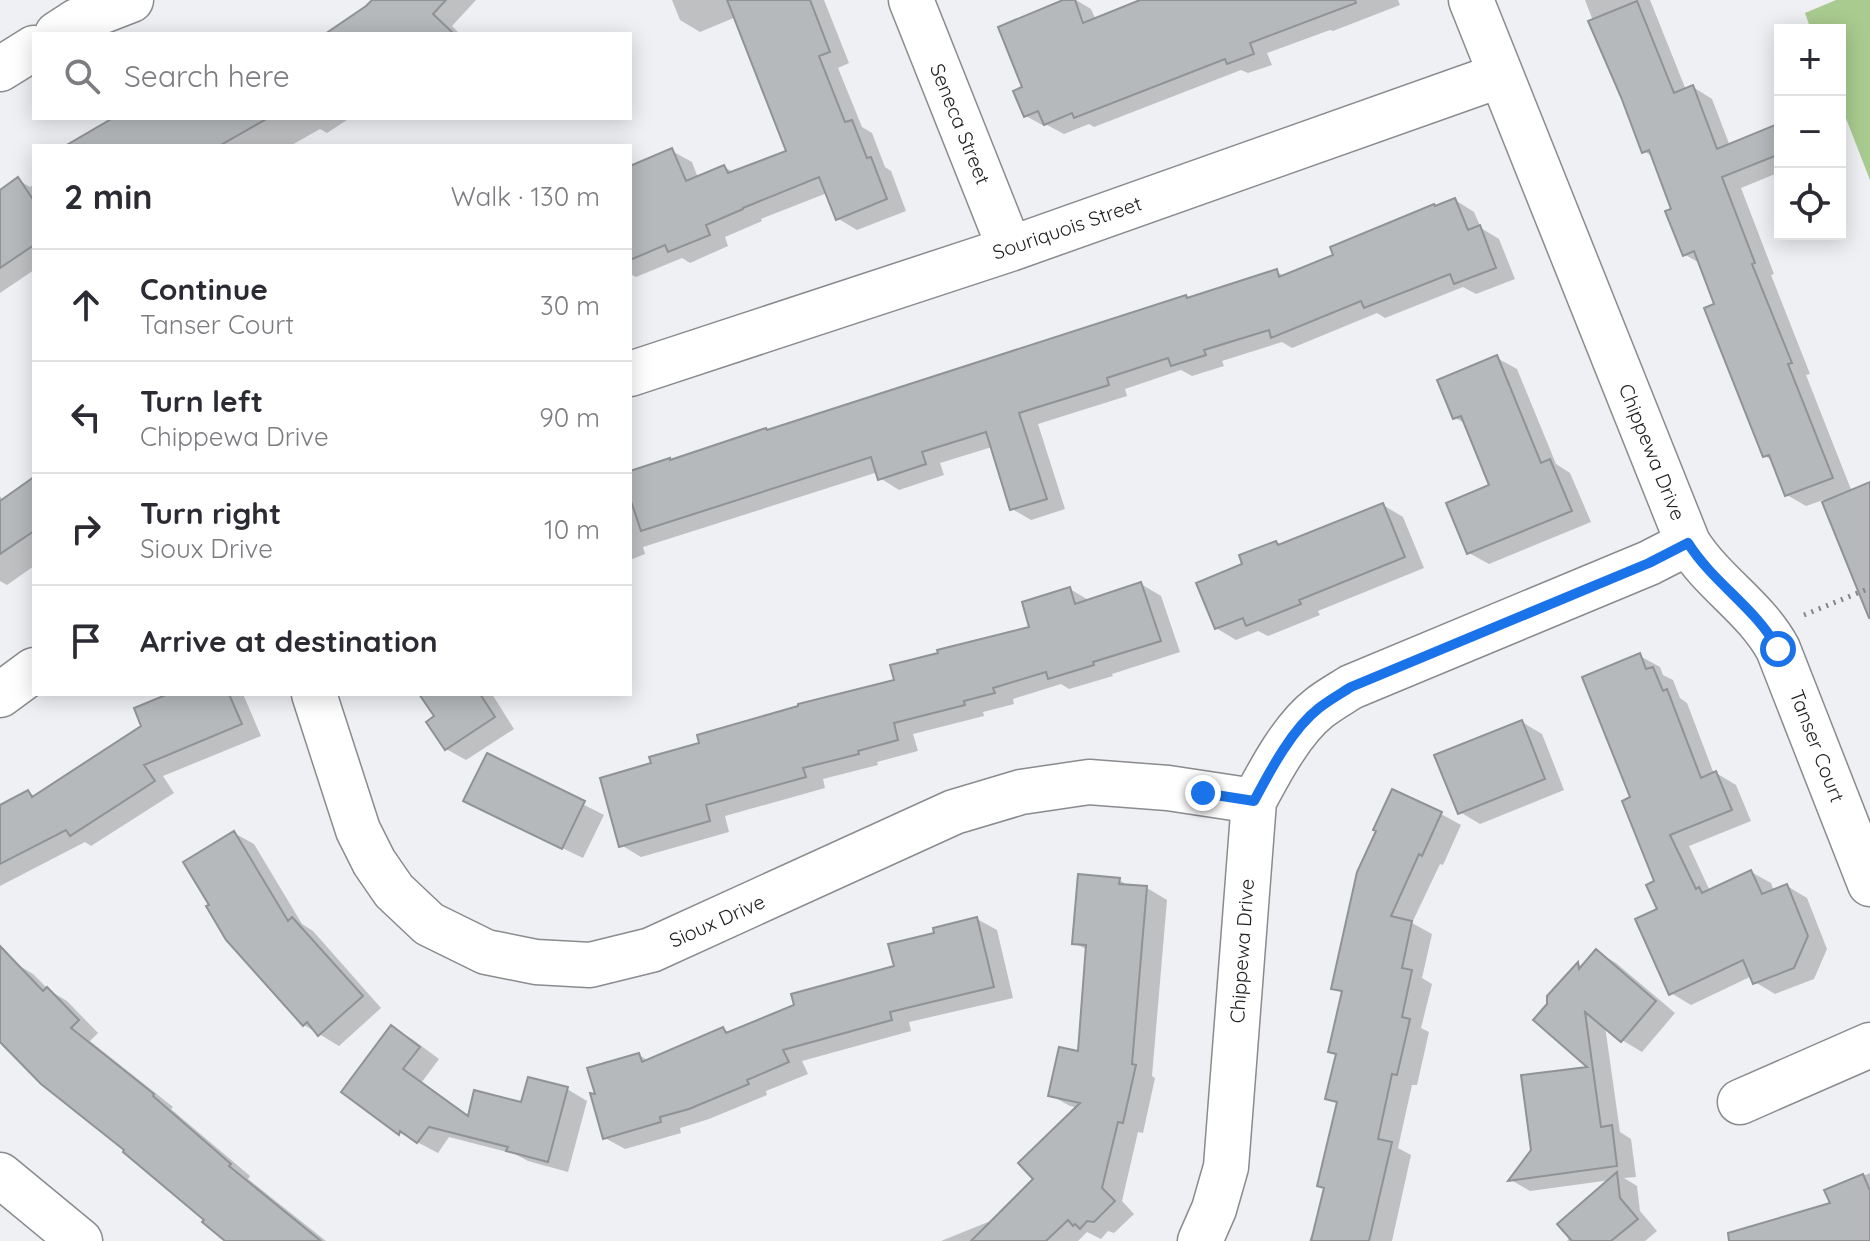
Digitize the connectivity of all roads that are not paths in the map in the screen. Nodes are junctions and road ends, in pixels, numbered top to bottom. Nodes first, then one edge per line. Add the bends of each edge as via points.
1 (131, 0) edge
2 (911, 0) edge
3 (1471, 0) edge
4 (60, 32) edge
5 (32, 49) edge
6 (0, 69) edge
7 (1501, 75) junction
8 (1010, 249) junction
9 (632, 373) edge
10 (1688, 543) junction
11 (32, 671) edge
12 (0, 695) edge
13 (315, 696) edge
14 (1254, 801) junction
15 (1870, 884) edge
16 (1870, 1045) edge
17 (1740, 1102) dead end
18 (0, 1175) edge
19 (80, 1241) edge
20 (1200, 1241) edge

1 - 4 street
2 - 8 street, Seneca Street
3 - 7 street, Chippewa Drive
5 - 6 street
7 - 8 street, Souriquois Street
7 - 10 street, Chippewa Drive
8 - 9 street, Souriquois Street
10 - 14 street, Chippewa Drive via 1351,687 1317,709 1292,738
10 - 15 street, Tanser Court via 1767,630
11 - 12 street
13 - 14 street, Sioux Drive via 358,830 394,891 429,924 486,952 536,962 590,965 651,950 954,812 1021,792 1089,782
14 - 20 street, Chippewa Drive via 1226,1167
16 - 17 street
18 - 19 street

